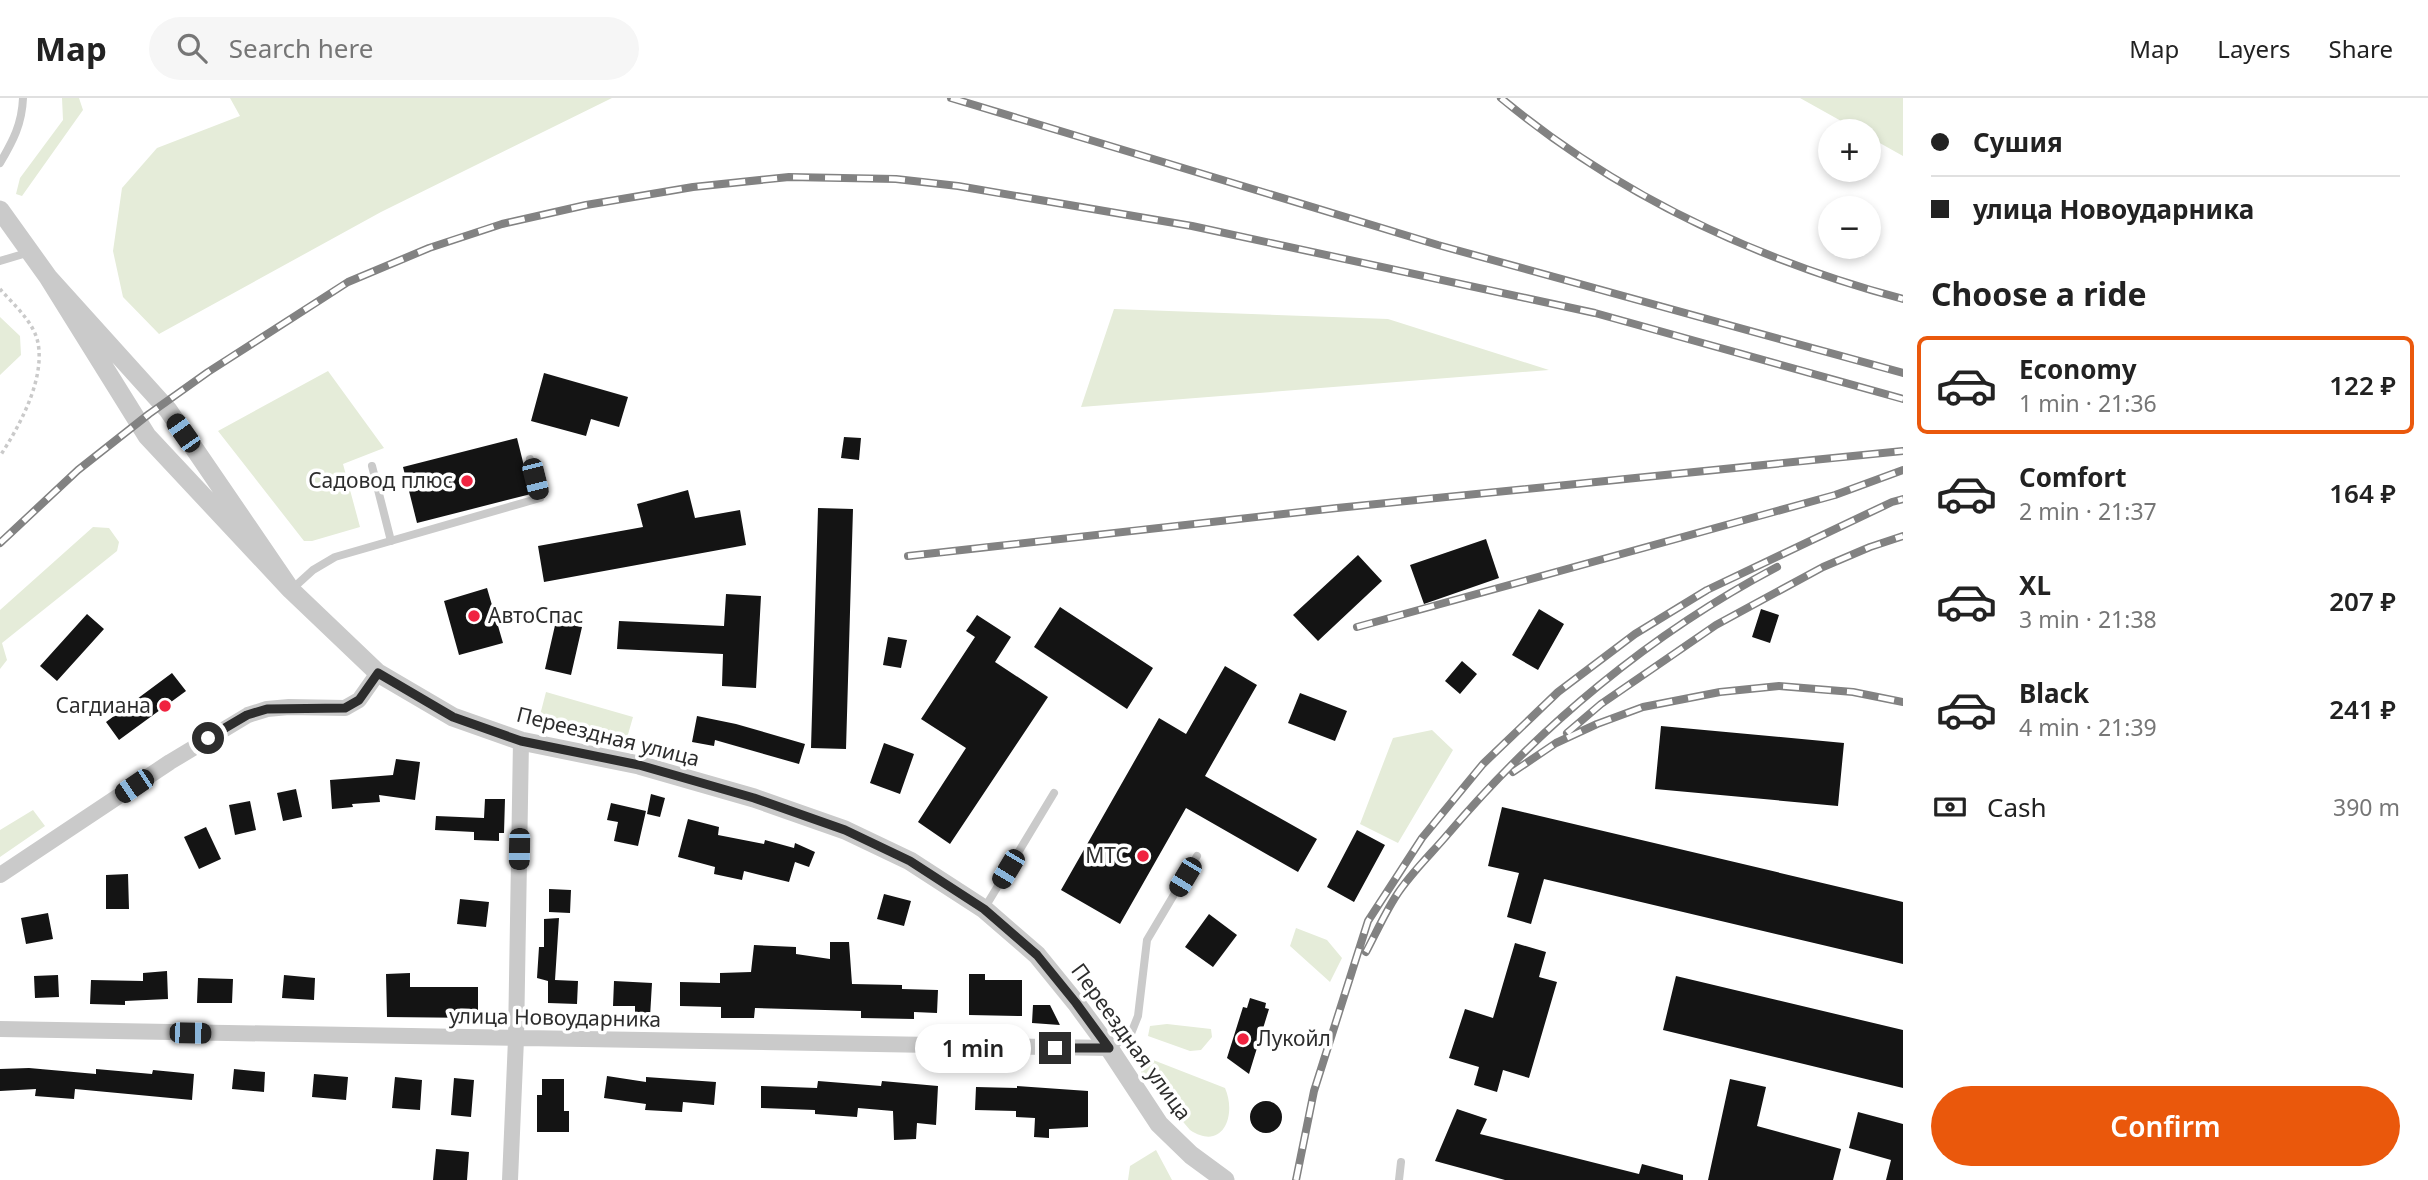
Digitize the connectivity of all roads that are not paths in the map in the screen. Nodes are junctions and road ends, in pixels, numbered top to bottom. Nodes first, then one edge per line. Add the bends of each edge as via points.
1 (23, 98) edge
2 (0, 163) edge
3 (0, 210) edge
4 (30, 252) junction
5 (0, 261) edge
6 (48, 277) junction
7 (530, 459) dead end
8 (372, 466) dead end
9 (391, 541) junction
10 (291, 590) junction
11 (378, 673) junction
12 (521, 741) junction
13 (1054, 793) dead end
14 (1197, 856) dead end
15 (0, 875) edge
16 (984, 909) junction
17 (0, 1029) edge
18 (516, 1039) junction
19 (1109, 1048) junction
20 (1401, 1162) dead end
21 (1219, 1178) edge
22 (510, 1180) edge
23 (1399, 1180) edge

1 - 2 lane via 18,132
3 - 4 street
4 - 5 lane
4 - 6 street
6 - 10 street via 167,410
6 - 10 street via 147,436
7 - 9 lane via 540,498
8 - 9 lane
9 - 10 lane via 335,557
10 - 11 street, Переездная улица
11 - 12 street, Переездная улица via 453,717
11 - 15 street via 359,700 345,708 289,707 247,715
12 - 16 street, Переездная улица via 639,765 845,830 910,861
12 - 18 street
13 - 16 lane
14 - 19 lane via 1147,940 1138,1017 1130,1036
16 - 19 street, Переездная улица via 1037,955
17 - 18 street, улица Новоударника
18 - 19 street, улица Новоударника
18 - 22 street
19 - 21 street, Переездная улица via 1159,1124
20 - 23 lane

